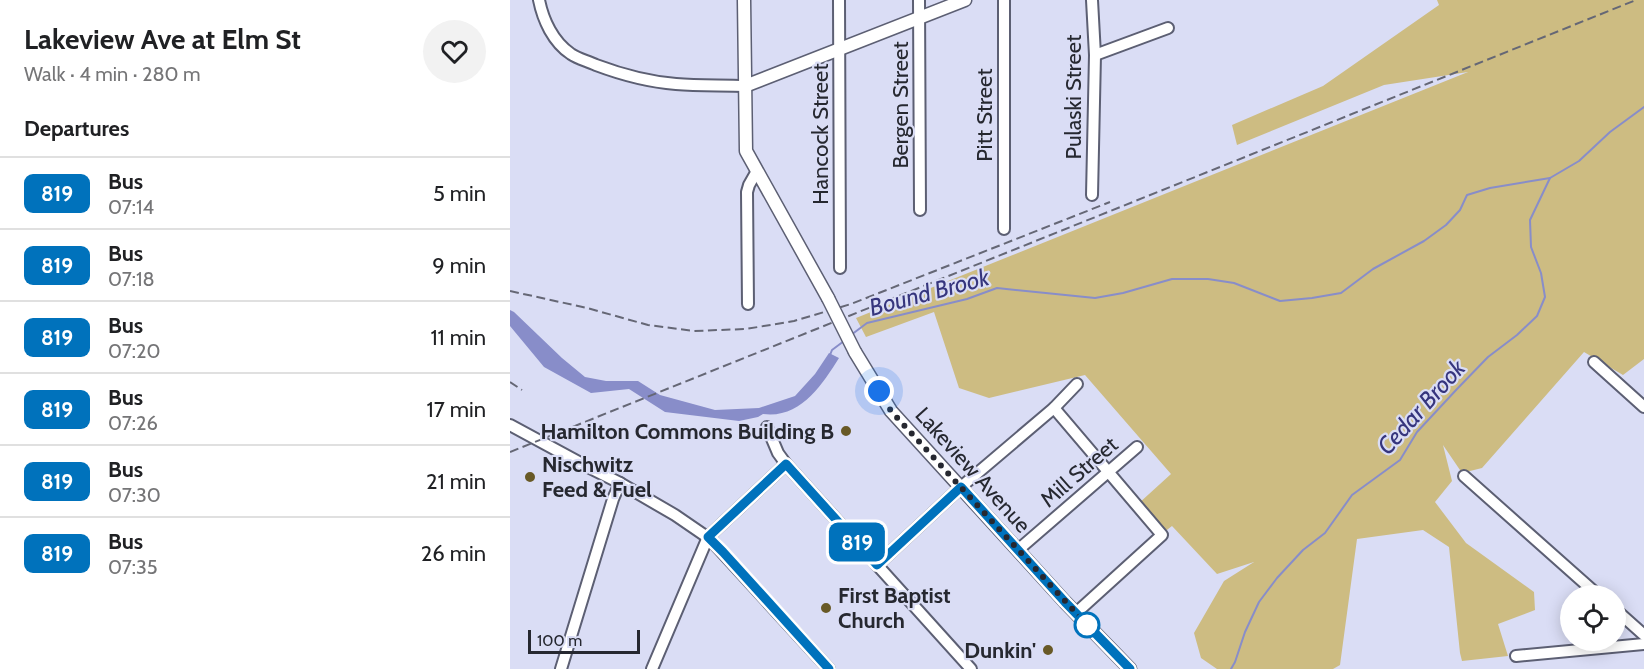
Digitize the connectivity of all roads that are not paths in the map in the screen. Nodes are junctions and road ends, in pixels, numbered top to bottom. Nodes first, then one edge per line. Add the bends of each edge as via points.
1 (744, 0) edge
2 (839, 0) edge
3 (920, 0) edge
4 (965, 0) edge
5 (1004, 0) edge
6 (1092, 0) edge
7 (538, 3) edge
8 (920, 18) junction
9 (1168, 28) dead end
10 (839, 49) junction
11 (1095, 56) junction
12 (745, 86) junction
13 (757, 171) junction
14 (1092, 195) dead end
15 (920, 210) dead end
16 (1004, 229) dead end
17 (840, 268) dead end
18 (748, 304) dead end
19 (1594, 362) dead end
20 (1077, 384) dead end
21 (1644, 407) edge
22 (1054, 408) junction
23 (510, 425) edge
24 (767, 427) dead end
25 (1137, 447) dead end
26 (786, 464) junction
27 (1109, 472) junction
28 (1464, 476) dead end
29 (620, 483) junction
30 (961, 487) junction
31 (708, 537) junction
32 (1018, 550) junction
33 (877, 565) junction
34 (1587, 585) edge
35 (1076, 613) junction
36 (1626, 619) edge
37 (1644, 635) edge
38 (1644, 644) edge
39 (1516, 656) dead end
40 (561, 669) edge
41 (652, 669) edge
42 (830, 669) edge
43 (971, 669) edge
44 (1130, 669) edge

1 - 12 main road
2 - 10 street, Hancock Street
3 - 8 street, Bergen Street
4 - 8 main road
5 - 16 street, Pitt Street
6 - 11 street, Pulaski Street
7 - 12 street via 551,33 572,55 659,82
8 - 10 main road
8 - 15 street, Bergen Street
9 - 11 street
10 - 12 main road
10 - 17 street, Hancock Street
11 - 14 street, Pulaski Street
12 - 13 main road, Lakeview Avenue via 746,151
13 - 18 street via 747,192
13 - 30 main road, Lakeview Avenue, bridge via 891,411
19 - 21 street
20 - 22 street
22 - 27 street
22 - 30 street
23 - 29 street
24 - 26 street
25 - 27 street, Mill Street
26 - 31 street
26 - 33 street
27 - 32 street, Mill Street
27 - 35 street via 1162,535
28 - 34 street
29 - 31 street
29 - 40 street
30 - 32 main road, Lakeview Avenue
30 - 33 street
31 - 41 street
31 - 42 street
32 - 35 main road, Lakeview Avenue
33 - 43 street
35 - 44 main road, Lakeview Avenue
36 - 37 street
38 - 39 street

